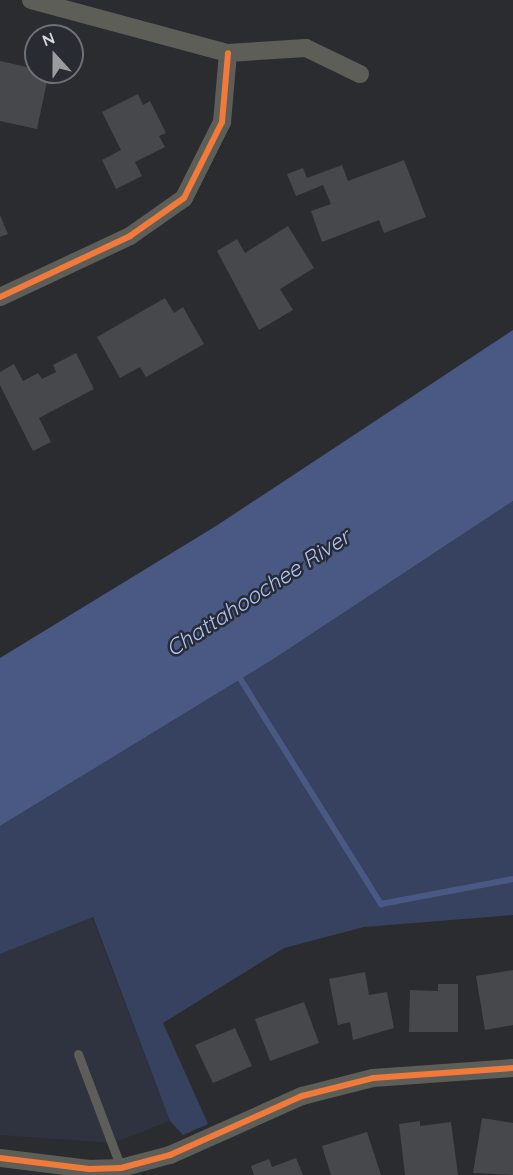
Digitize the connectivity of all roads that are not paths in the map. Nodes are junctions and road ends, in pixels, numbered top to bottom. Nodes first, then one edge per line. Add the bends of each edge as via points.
1 (31, 0) edge
2 (228, 53) junction
3 (360, 74) dead end
4 (0, 297) edge
5 (78, 1054) dead end
6 (513, 1068) edge
7 (0, 1158) edge
8 (121, 1168) junction
9 (89, 1172) edge

1 - 2 street
2 - 3 street via 306,48
2 - 4 street via 222,122 184,198 130,236
5 - 8 lane
6 - 8 street via 373,1078 302,1096 170,1155
7 - 9 street
8 - 9 street

